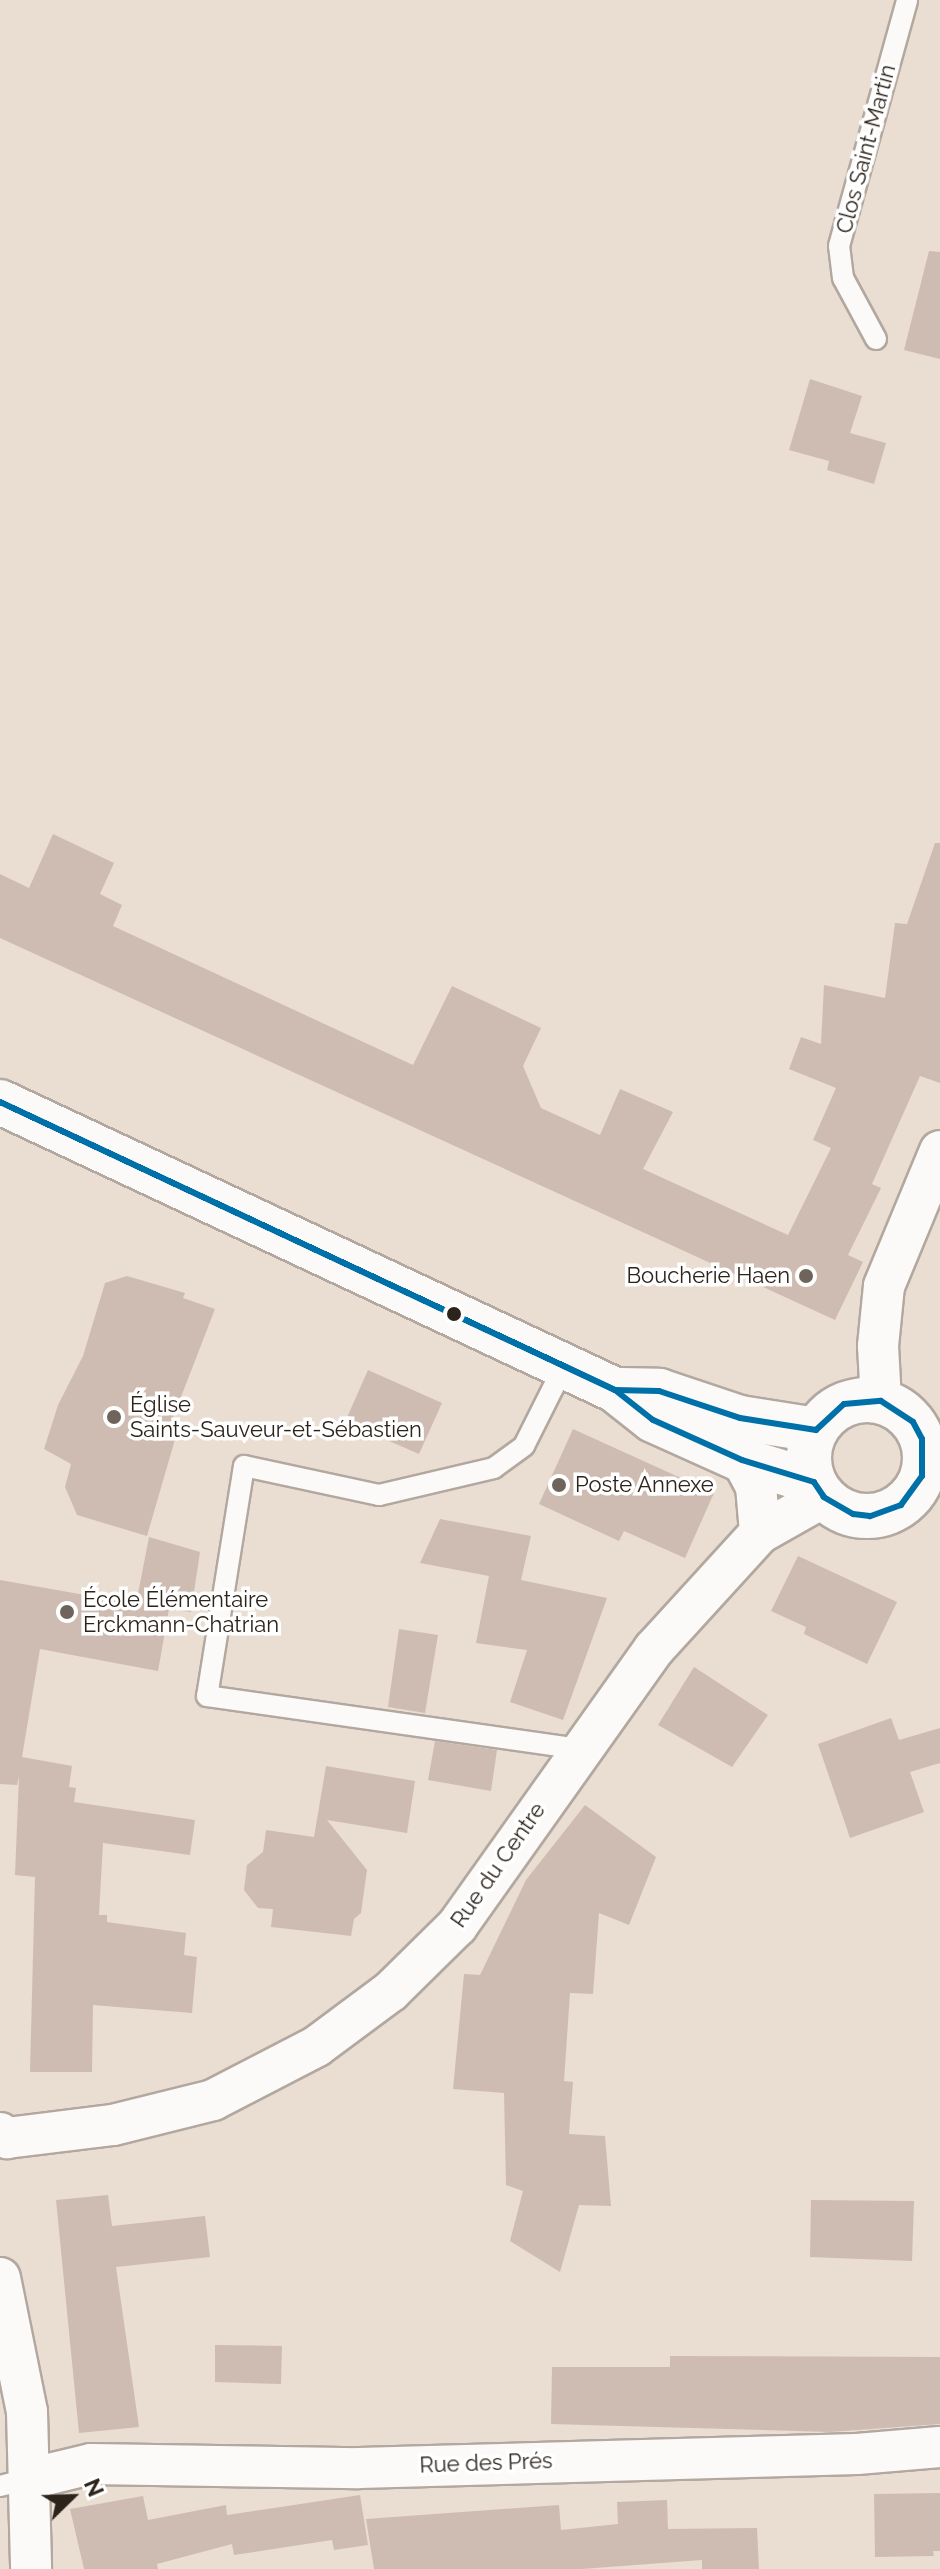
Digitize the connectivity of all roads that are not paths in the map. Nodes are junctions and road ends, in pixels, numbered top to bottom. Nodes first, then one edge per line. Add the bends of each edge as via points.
1 (907, 0) edge
2 (876, 339) dead end
3 (0, 1102) edge
4 (940, 1151) edge
5 (564, 1366) junction
6 (615, 1390) junction
7 (881, 1401) junction
8 (816, 1430) junction
9 (742, 1460) junction
10 (819, 1490) junction
11 (926, 1503) edge
12 (760, 1533) junction
13 (581, 1749) junction
14 (0, 2133) edge
15 (0, 2278) edge
16 (940, 2447) edge
17 (16, 2482) edge
18 (31, 2569) edge

1 - 2 lane, Clos Saint-Martin via 839,246 843,278
3 - 5 main road
4 - 7 street via 884,1286 878,1346
5 - 6 main road
5 - 13 lane via 524,1446 494,1468 379,1495 244,1466 207,1696
6 - 8 main road via 659,1391 740,1418
6 - 9 main road via 653,1420
7 - 8 main road via 844,1404
7 - 11 main road via 913,1422 922,1439
8 - 10 main road via 810,1448
9 - 10 main road
9 - 12 street via 756,1486
10 - 11 main road via 853,1514 870,1516
10 - 12 street, Rue du Centre
12 - 13 street, Rue du Centre via 654,1649
13 - 14 street, Rue du Centre via 457,1926 391,1991 317,2046 213,2100 113,2125 7,2138
15 - 17 street via 27,2412
16 - 17 street, Rue des Prés via 359,2468 91,2464
17 - 18 street

